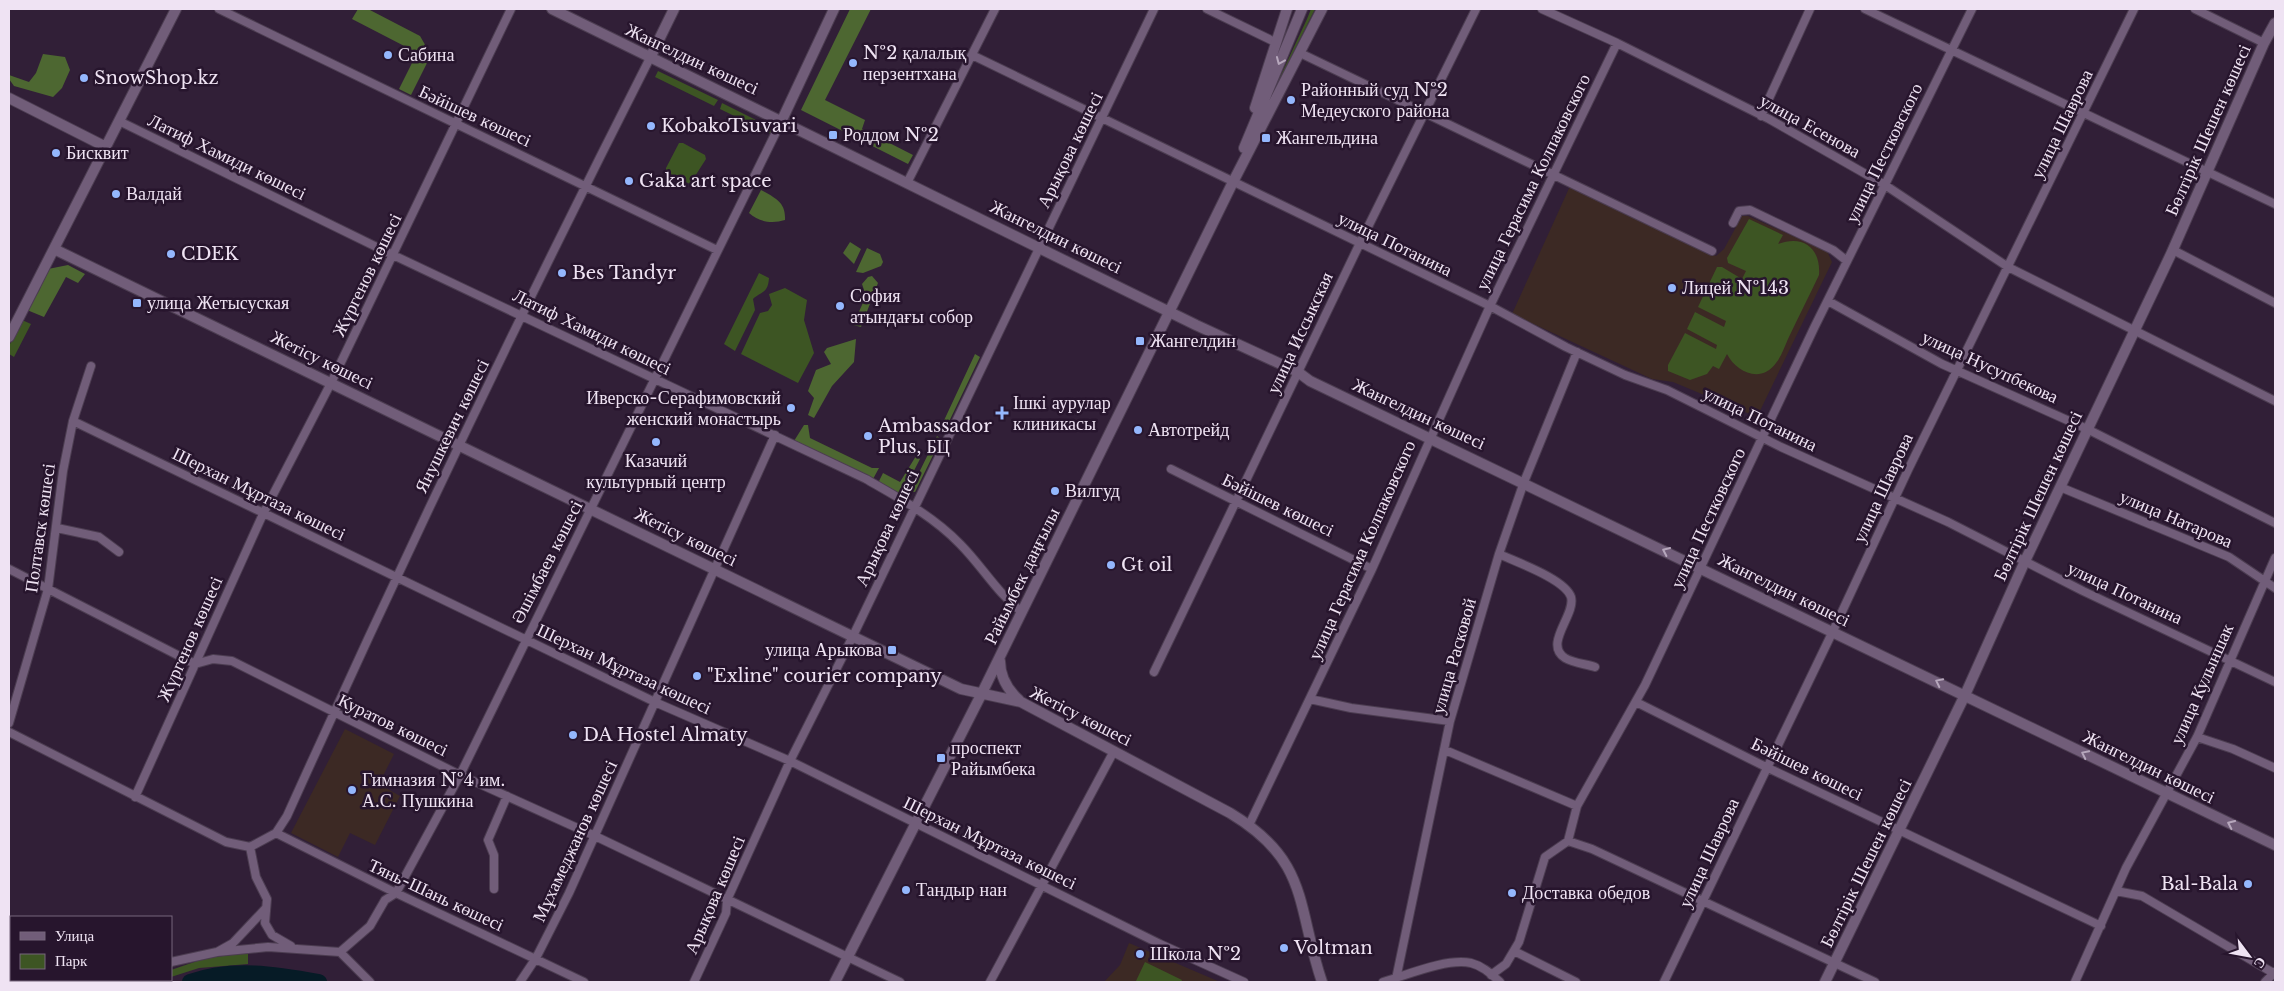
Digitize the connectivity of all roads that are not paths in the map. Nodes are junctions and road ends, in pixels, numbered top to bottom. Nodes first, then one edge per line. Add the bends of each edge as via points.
1 (176, 9) edge
2 (219, 9) edge
3 (511, 9) edge
4 (552, 9) edge
5 (674, 9) edge
6 (834, 9) edge
7 (995, 9) edge
8 (1154, 9) edge
9 (1207, 9) edge
10 (1287, 9) edge
11 (1302, 9) edge
12 (1322, 9) edge
13 (1476, 9) edge
14 (1542, 9) edge
15 (1810, 9) edge
16 (1865, 9) edge
17 (1972, 9) edge
18 (2134, 9) edge
19 (2195, 9) edge
20 (2275, 22) edge
21 (1275, 42) junction
22 (1617, 43) junction
23 (2264, 43) junction
24 (1953, 49) junction
25 (1300, 53) junction
26 (972, 55) junction
27 (650, 58) junction
28 (9, 98) edge
29 (1424, 111) junction
30 (2085, 112) junction
31 (1761, 116) junction
32 (1103, 117) junction
33 (782, 120) junction
34 (119, 121) junction
35 (456, 124) junction
36 (1246, 145) junction
37 (106, 146) junction
38 (2207, 173) junction
39 (1554, 174) junction
40 (1233, 182) junction
41 (907, 183) junction
42 (586, 185) junction
43 (1885, 185) junction
44 (2275, 204) edge
45 (1733, 223) dead end
46 (1360, 243) junction
47 (1040, 247) junction
48 (54, 249) junction
49 (717, 250) junction
50 (2173, 250) junction
51 (1712, 251) dead end
52 (393, 255) junction
53 (1848, 261) junction
54 (2008, 267) junction
55 (1828, 301) junction
56 (2275, 302) edge
57 (1490, 306) junction
58 (1171, 312) junction
59 (523, 315) junction
60 (13, 320) edge
61 (2134, 331) junction
62 (9, 336) edge
63 (1577, 352) junction
64 (90, 366) dead end
65 (1957, 371) junction
66 (1298, 372) junction
67 (653, 379) junction
68 (331, 383) junction
69 (2275, 400) edge
70 (73, 421) junction
71 (2087, 429) junction
72 (775, 435) junction
73 (1430, 437) junction
74 (1762, 438) junction
75 (461, 446) junction
76 (1171, 469) dead end
77 (1524, 482) junction
78 (2060, 486) junction
79 (1895, 500) junction
80 (1238, 501) junction
81 (913, 507) junction
82 (592, 510) junction
83 (263, 514) junction
84 (2275, 524) edge
85 (57, 528) junction
86 (119, 552) dead end
87 (1499, 554) junction
88 (2275, 558) edge
89 (2025, 561) junction
90 (714, 568) junction
91 (1700, 568) junction
92 (9, 569) edge
93 (1372, 569) junction
94 (397, 576) junction
95 (2264, 582) junction
96 (2275, 588) edge
97 (48, 589) junction
98 (1022, 612) junction
99 (1833, 632) junction
100 (853, 636) junction
101 (526, 640) junction
102 (1000, 657) junction
103 (2230, 660) junction
104 (194, 664) junction
105 (1595, 667) dead end
106 (1154, 672) dead end
107 (2275, 682) edge
108 (982, 695) junction
109 (1965, 695) junction
110 (1310, 699) junction
111 (657, 702) junction
112 (1021, 702) junction
113 (1636, 702) junction
114 (334, 712) junction
115 (1450, 721) junction
116 (9, 723) edge
117 (9, 732) edge
118 (2197, 737) junction
119 (1445, 750) junction
120 (1114, 751) junction
121 (790, 761) junction
122 (1766, 767) junction
123 (2275, 768) edge
124 (460, 775) junction
125 (2165, 793) junction
126 (507, 796) junction
127 (135, 797) junction
128 (1577, 806) junction
129 (916, 824) junction
130 (1249, 825) junction
131 (1900, 830) junction
132 (276, 833) junction
133 (595, 836) junction
134 (1568, 840) junction
135 (2275, 845) edge
136 (250, 846) junction
137 (1042, 886) junction
138 (494, 889) dead end
139 (2116, 891) junction
140 (396, 893) junction
141 (727, 900) junction
142 (1703, 901) junction
143 (266, 908) junction
144 (2101, 926) junction
145 (295, 948) junction
146 (1514, 951) junction
147 (217, 952) junction
148 (340, 952) junction
149 (847, 956) junction
150 (536, 958) junction
151 (172, 962) edge
152 (1835, 963) junction
153 (2275, 973) edge
154 (1492, 975) junction
155 (1396, 979) junction
156 (2076, 980) edge
157 (370, 982) edge
158 (520, 982) edge
159 (584, 982) edge
160 (694, 982) edge
161 (834, 982) edge
162 (900, 982) edge
163 (990, 982) edge
164 (1244, 982) edge
165 (1322, 982) edge
166 (1383, 982) edge
167 (1500, 982) edge
168 (1576, 982) edge
169 (1664, 982) edge
170 (1825, 982) edge
171 (1875, 982) edge
172 (2086, 982) edge
173 (2265, 982) edge

1 - 34 main road
2 - 35 street, Бәйішев көшесі
3 - 35 street, Жүргенов көшесі
4 - 27 main road, Жангелдин көшесі
5 - 27 main road, Янушкевич көшесі
6 - 33 main road, Әшімбаев көшесі
7 - 26 street
8 - 32 street, Арықова көшесі
9 - 21 street
10 - 21 main road, Райымбек даңғылы
11 -> 36 main road, Райымбек даңғылы
12 - 25 main road, Райымбек даңғылы
13 - 29 street, улица Иссыкская
14 - 22 street, улица Есенова
15 - 31 street
16 - 24 street
17 - 24 street, улица Пестковского
18 - 30 street, улица Шаврова
19 - 23 street
20 - 23 main road, Бөлтірік Шешен көшесі
21 - 36 main road, Райымбек даңғылы
22 - 31 street, улица Есенова
22 - 39 street, улица Герасима Колпаковского
23 - 38 main road, Бөлтірік Шешен көшесі
24 - 30 street
24 - 43 street, улица Пестковского
25 - 29 street
25 - 40 main road, Райымбек даңғылы
26 - 32 street, улица Потанина
26 - 41 street
27 - 33 main road, Жангелдин көшесі
27 - 42 street, Янушкевич көшесі
28 - 37 main road
29 - 39 street
29 - 46 street, улица Иссыкская
30 - 38 street
30 - 54 street, улица Шаврова
31 - 43 street, улица Есенова
32 - 40 street, улица Потанина
32 - 47 street, Арықова көшесі
33 - 41 main road, Жангелдин көшесі
33 - 49 street, Әшімбаев көшесі
34 - 37 main road
34 - 52 street, Латиф Хамиди көшесі
35 - 42 street, Бәйішев көшесі
35 - 52 street, Жүргенов көшесі
36 - 40 main road, Райымбек даңғылы
37 - 48 main road
38 - 44 street
38 - 50 main road, Бөлтірік Шешен көшесі
39 - 51 street
39 - 57 street, улица Герасима Колпаковского
40 - 46 street, улица Потанина
40 - 58 main road, Райымбек даңғылы
41 - 47 main road, Жангелдин көшесі
42 - 49 street, Бәйішев көшесі
42 - 59 street, Янушкевич көшесі
43 - 53 street, улица Пестковского
43 - 54 street, улица Есенова
45 - 53 street via 1739,211 1750,210 1833,250
46 - 57 street, улица Потанина
46 - 66 street, улица Иссыкская
47 - 58 main road, Жангелдин көшесі
47 - 81 street, Арықова көшесі
48 - 60 main road
48 - 68 main road, Жетісу көшесі
49 - 67 street, Әшімбаев көшесі
50 - 56 street
50 - 61 main road, Бөлтірік Шешен көшесі
52 - 59 street, Латиф Хамиди көшесі
52 - 68 street, Жүргенов көшесі
53 - 55 street, улица Пестковского
54 - 61 street, улица Есенова
54 - 65 street, улица Шаврова
55 - 65 street, улица Нусупбекова
55 - 74 street, улица Пестковского
57 - 63 street, улица Потанина
57 - 73 street, улица Герасима Колпаковского
58 - 66 main road, Жангелдин көшесі
58 - 98 main road, Райымбек даңғылы
59 - 67 street, Латиф Хамиди көшесі
59 - 75 street, Янушкевич көшесі
60 - 62 main road
61 - 69 street, улица Есенова
61 - 71 main road, Бөлтірік Шешен көшесі
63 - 74 street, улица Потанина via 1625,375 1667,390
63 - 77 street, улица Расковой
64 - 70 street, Полтавск көшесі
65 - 71 street, улица Нусупбекова
65 - 79 street, улица Шаврова
66 - 73 main road, Жангелдин көшесі via 1310,381
66 - 80 street, улица Иссыкская
67 - 72 street, Латиф Хамиди көшесі
67 - 82 street, Әшімбаев көшесі
68 - 75 main road, Жетісу көшесі
68 - 83 street, Жүргенов көшесі
70 - 83 street, Шерхан Мұртаза көшесі
70 - 85 street, Полтавск көшесі via 56,513
71 - 78 main road, Бөлтірік Шешен көшесі
71 - 84 street, улица Нусупбекова
72 - 81 street, Латиф Хамиди көшесі via 866,479
72 - 90 street, Мұхамеджанов көшесі
73 - 77 main road, Жангелдин көшесі
73 - 93 street, улица Герасима Колпаковского
74 - 79 street, улица Потанина
74 - 91 street, улица Пестковского
75 - 82 main road, Жетісу көшесі
75 - 94 street, Янушкевич көшесі
76 - 80 street, Бәйішев көшесі
77 - 87 street, улица Расковой
91 -> 77 main road, Жангелдин көшесі
78 - 89 main road, Бөлтірік Шешен көшесі
78 - 95 street, улица Натарова via 2229,557
79 - 89 street, улица Потанина via 1948,522
79 - 99 street, улица Шаврова
80 - 93 street, Бәйішев көшесі
80 - 106 street, улица Иссыкская
81 - 98 street, Латиф Хамиди көшесі via 935,520 962,546 1011,604
81 - 100 street, Арықова көшесі
82 - 90 main road, Жетісу көшесі
82 - 101 street, Әшімбаев көшесі
83 - 94 street, Шерхан Мұртаза көшесі
83 - 104 street, Жүргенов көшесі
85 - 86 street via 99,537
85 - 97 street, Полтавск көшесі
87 - 105 street via 1541,572 1564,588 1571,597 1558,641 1560,651 1565,658
87 - 115 street, улица Расковой
88 - 95 street, улица Кулыншак
89 - 103 street, улица Потанина
89 - 109 main road, Бөлтірік Шешен көшесі
90 - 100 main road, Жетісу көшесі
90 - 111 street, Мұхамеджанов көшесі
91 - 99 main road, Жангелдин көшесі
91 - 113 street, улица Пестковского
92 - 97 street
93 - 110 street, улица Герасима Колпаковского
94 - 101 street, Шерхан Мұртаза көшесі
94 - 114 street, Янушкевич көшесі
95 - 96 street, улица Натарова
95 - 103 street, улица Кулыншак
97 - 104 street
97 - 116 street, Полтавск көшесі
98 - 102 main road, Райымбек даңғылы
109 -> 99 main road, Жангелдин көшесі
99 - 122 street, улица Шаврова
100 - 108 main road, Жетісу көшесі via 962,689
100 - 121 street, Арықова көшесі
101 - 111 street, Шерхан Мұртаза көшесі
101 - 124 street, Әшімбаев көшесі
102 - 108 main road, Райымбек даңғылы
102 - 112 main road via 1002,677
103 - 107 street, улица Потанина
103 - 118 street, улица Кулыншак
104 - 114 street, Куратов көшесі via 213,659 232,661
104 - 127 street, Жүргенов көшесі
108 - 112 main road, Жетісу көшесі
108 - 129 main road, Райымбек даңғылы
125 -> 109 main road, Жангелдин көшесі
109 - 131 main road, Бөлтірік Шешен көшесі
110 - 115 street via 1351,708
110 - 130 street, улица Герасима Колпаковского
111 - 121 street, Шерхан Мұртаза көшесі
111 - 133 street, Мұхамеджанов көшесі
112 - 120 main road, Жетісу көшесі
113 - 122 street, Бәйішев көшесі
113 - 128 street, улица Пестковского
114 - 124 street, Куратов көшесі
114 - 132 street, Янушкевич көшесі via 287,816
115 - 119 street, улица Расковой
117 - 127 street
118 - 123 street
118 - 125 street, улица Кулыншак
119 - 128 street
119 - 155 street, улица Расковой
120 - 130 main road, Жетісу көшесі
120 - 137 street
121 - 129 street, Шерхан Мұртаза көшесі
121 - 141 street, Арықова көшесі
122 - 131 street, Бәйішев көшесі
122 - 142 street, улица Шаврова
124 - 126 street, Куратов көшесі
124 - 140 street, Әшімбаев көшесі
135 -> 125 main road, Жангелдин көшесі
125 - 139 street, улица Кулыншак
126 - 133 street, Куратов көшесі
126 - 138 street via 488,840 494,855
127 - 136 street via 226,842
128 - 134 street, улица Пестковского
129 - 137 street, Шерхан Мұртаза көшесі
129 - 149 main road, Райымбек даңғылы
130 - 165 main road, Жетісу көшесі via 1273,846 1295,882
131 - 144 street, Бәйішев көшесі
131 - 152 main road, Бөлтірік Шешен көшесі
132 - 136 street
132 - 140 street, Тянь-Шань көшесі
133 - 141 street, Куратов көшесі
133 - 150 street, Мұхамеджанов көшесі
134 - 142 street
134 - 146 street via 1545,857
136 - 143 street
137 - 163 street
137 - 164 street, Шерхан Мұртаза көшесі
139 - 144 street, улица Кулыншак
139 - 153 street via 2142,896
140 - 148 street, Әшімбаев көшесі via 385,900 370,926
140 - 150 street, Тянь-Шань көшесі
141 - 149 street, Куратов көшесі
141 - 160 street, Арықова көшесі via 726,913
142 - 152 street
142 - 169 street, улица Шаврова
143 - 145 street via 265,923 272,935
143 - 147 street via 243,935
144 - 156 street, улица Кулыншак
145 - 147 street
145 - 148 street
146 - 154 street via 1506,964
146 - 168 street
147 - 151 street
148 - 157 street
149 - 161 main road, Райымбек даңғылы
149 - 162 street, Куратов көшесі
150 - 158 street, Мұхамеджанов көшесі
150 - 159 street, Тянь-Шань көшесі
152 - 170 main road, Бөлтірік Шешен көшесі
152 - 171 street
153 - 173 street
154 - 155 street via 1470,963 1451,963
154 - 167 street
155 - 166 street
156 - 172 street

